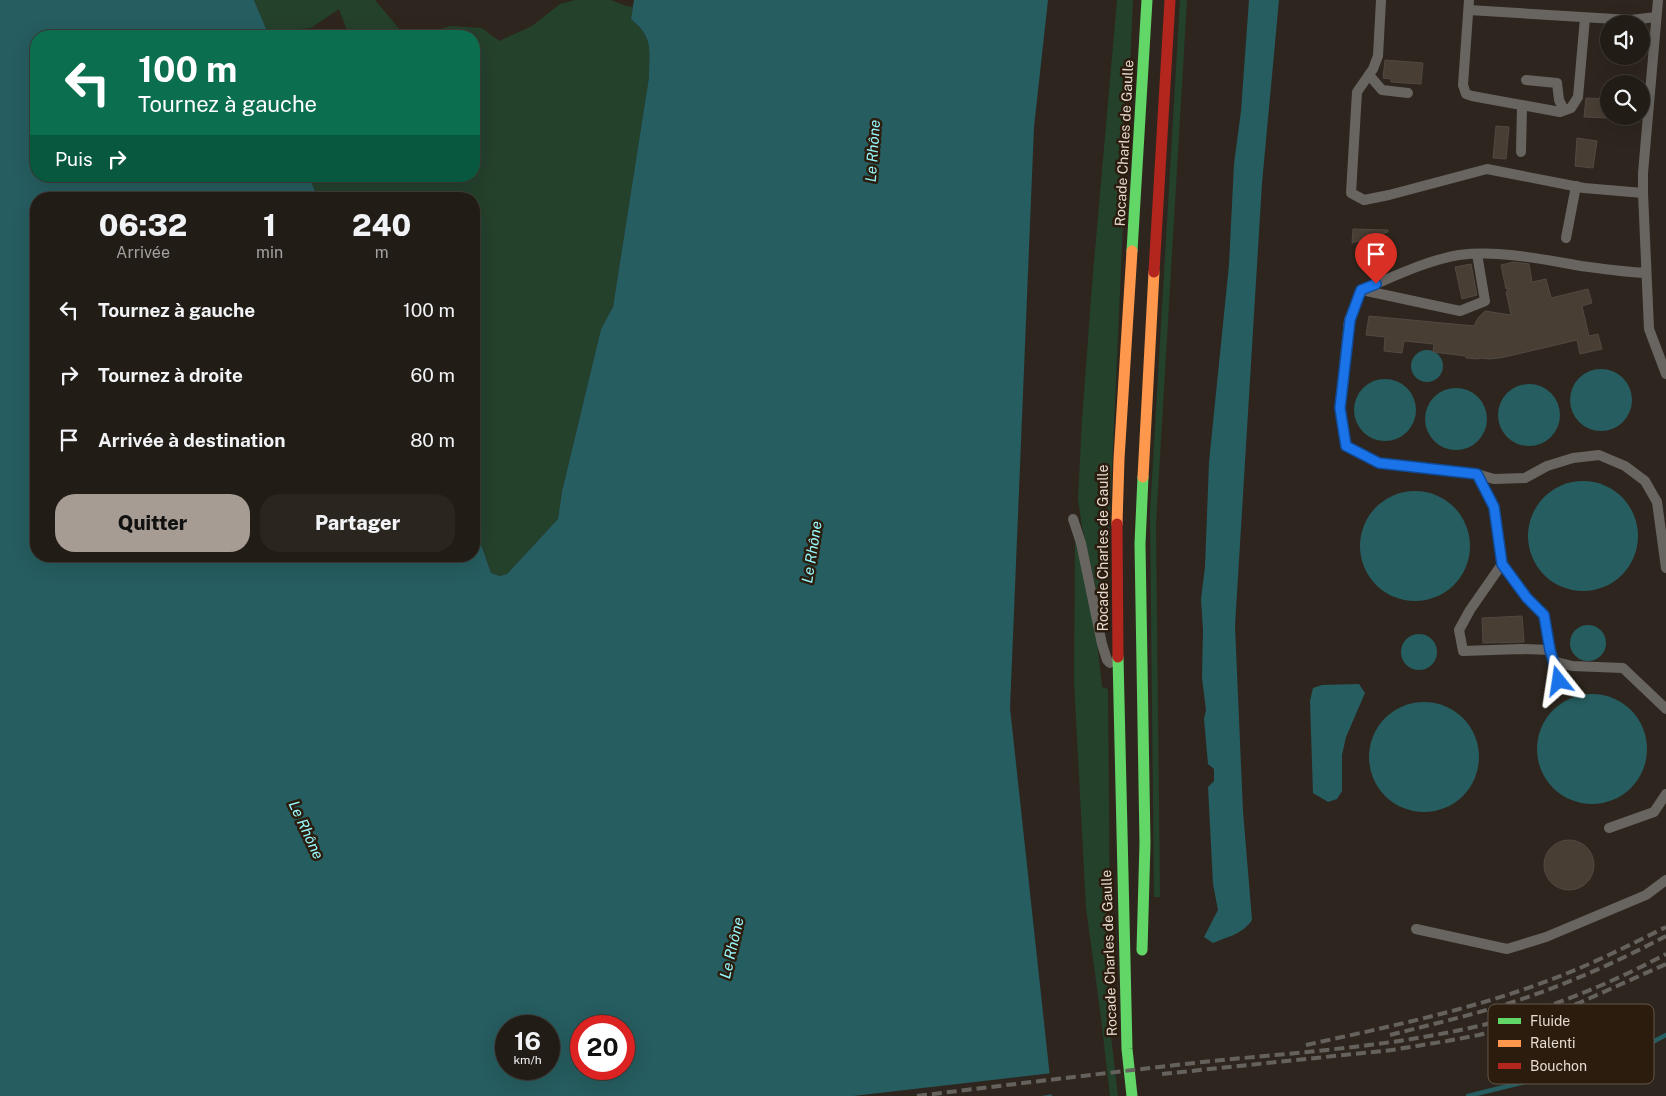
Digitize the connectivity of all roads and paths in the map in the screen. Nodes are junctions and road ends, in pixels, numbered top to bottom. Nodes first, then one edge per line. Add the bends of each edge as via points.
1 (1147, 0) edge
2 (1170, 0) edge
3 (1381, 0) edge
4 (1658, 0) edge
5 (1469, 5) edge
6 (1656, 17) junction
7 (1585, 18) junction
8 (1369, 75) junction
9 (1526, 80) dead end
10 (1408, 93) dead end
11 (1522, 105) junction
12 (1564, 110) junction
13 (1521, 152) dead end
14 (1576, 186) junction
15 (1643, 193) junction
16 (1566, 238) dead end
17 (1477, 254) junction
18 (1646, 273) junction
19 (1361, 290) junction
20 (1666, 374) edge
21 (1477, 474) junction
22 (1073, 519) dead end
23 (1502, 564) junction
24 (1666, 568) edge
25 (1550, 650) junction
26 (1553, 661) junction
27 (1118, 668) junction
28 (1559, 681) dead end
29 (1666, 709) edge
30 (1666, 794) edge
31 (1609, 828) dead end
32 (1666, 880) edge
33 (1416, 929) dead end
34 (1141, 960) dead end
35 (1132, 1096) edge

1 - 27 main road, Rocade Charles de Gaulle via 1119,460 1116,546
2 - 34 main road via 1140,504 1145,843
3 - 8 lane via 1378,56
4 - 6 lane
5 - 7 lane
5 - 11 lane via 1463,85 1466,94
6 - 7 lane via 1631,20
6 - 15 lane
7 - 12 lane via 1578,98 1571,108
8 - 10 lane via 1382,90
8 - 14 lane via 1358,92 1351,193 1364,200 1488,169
9 - 12 lane via 1557,84
11 - 12 lane
11 - 13 lane
14 - 15 lane
14 - 16 lane
15 - 18 lane
17 - 18 lane via 1526,256
17 - 19 lane via 1418,267
17 - 19 lane via 1485,301 1460,310
18 - 20 lane via 1649,329
19 - 21 lane via 1350,320 1340,408 1346,446 1379,463
21 - 23 lane via 1494,507
21 - 24 lane via 1494,479 1525,478 1547,466 1599,455 1624,466 1645,481 1657,502
22 - 27 lane via 1081,542 1102,644 1107,660
23 - 25 lane via 1544,615
23 - 25 lane via 1459,630 1463,651
25 - 26 lane
26 - 28 lane
26 - 29 lane via 1572,666 1623,668
27 - 35 main road, Rocade Charles de Gaulle via 1127,1049
30 - 31 lane via 1654,812
32 - 33 lane via 1646,895 1546,937 1507,949

